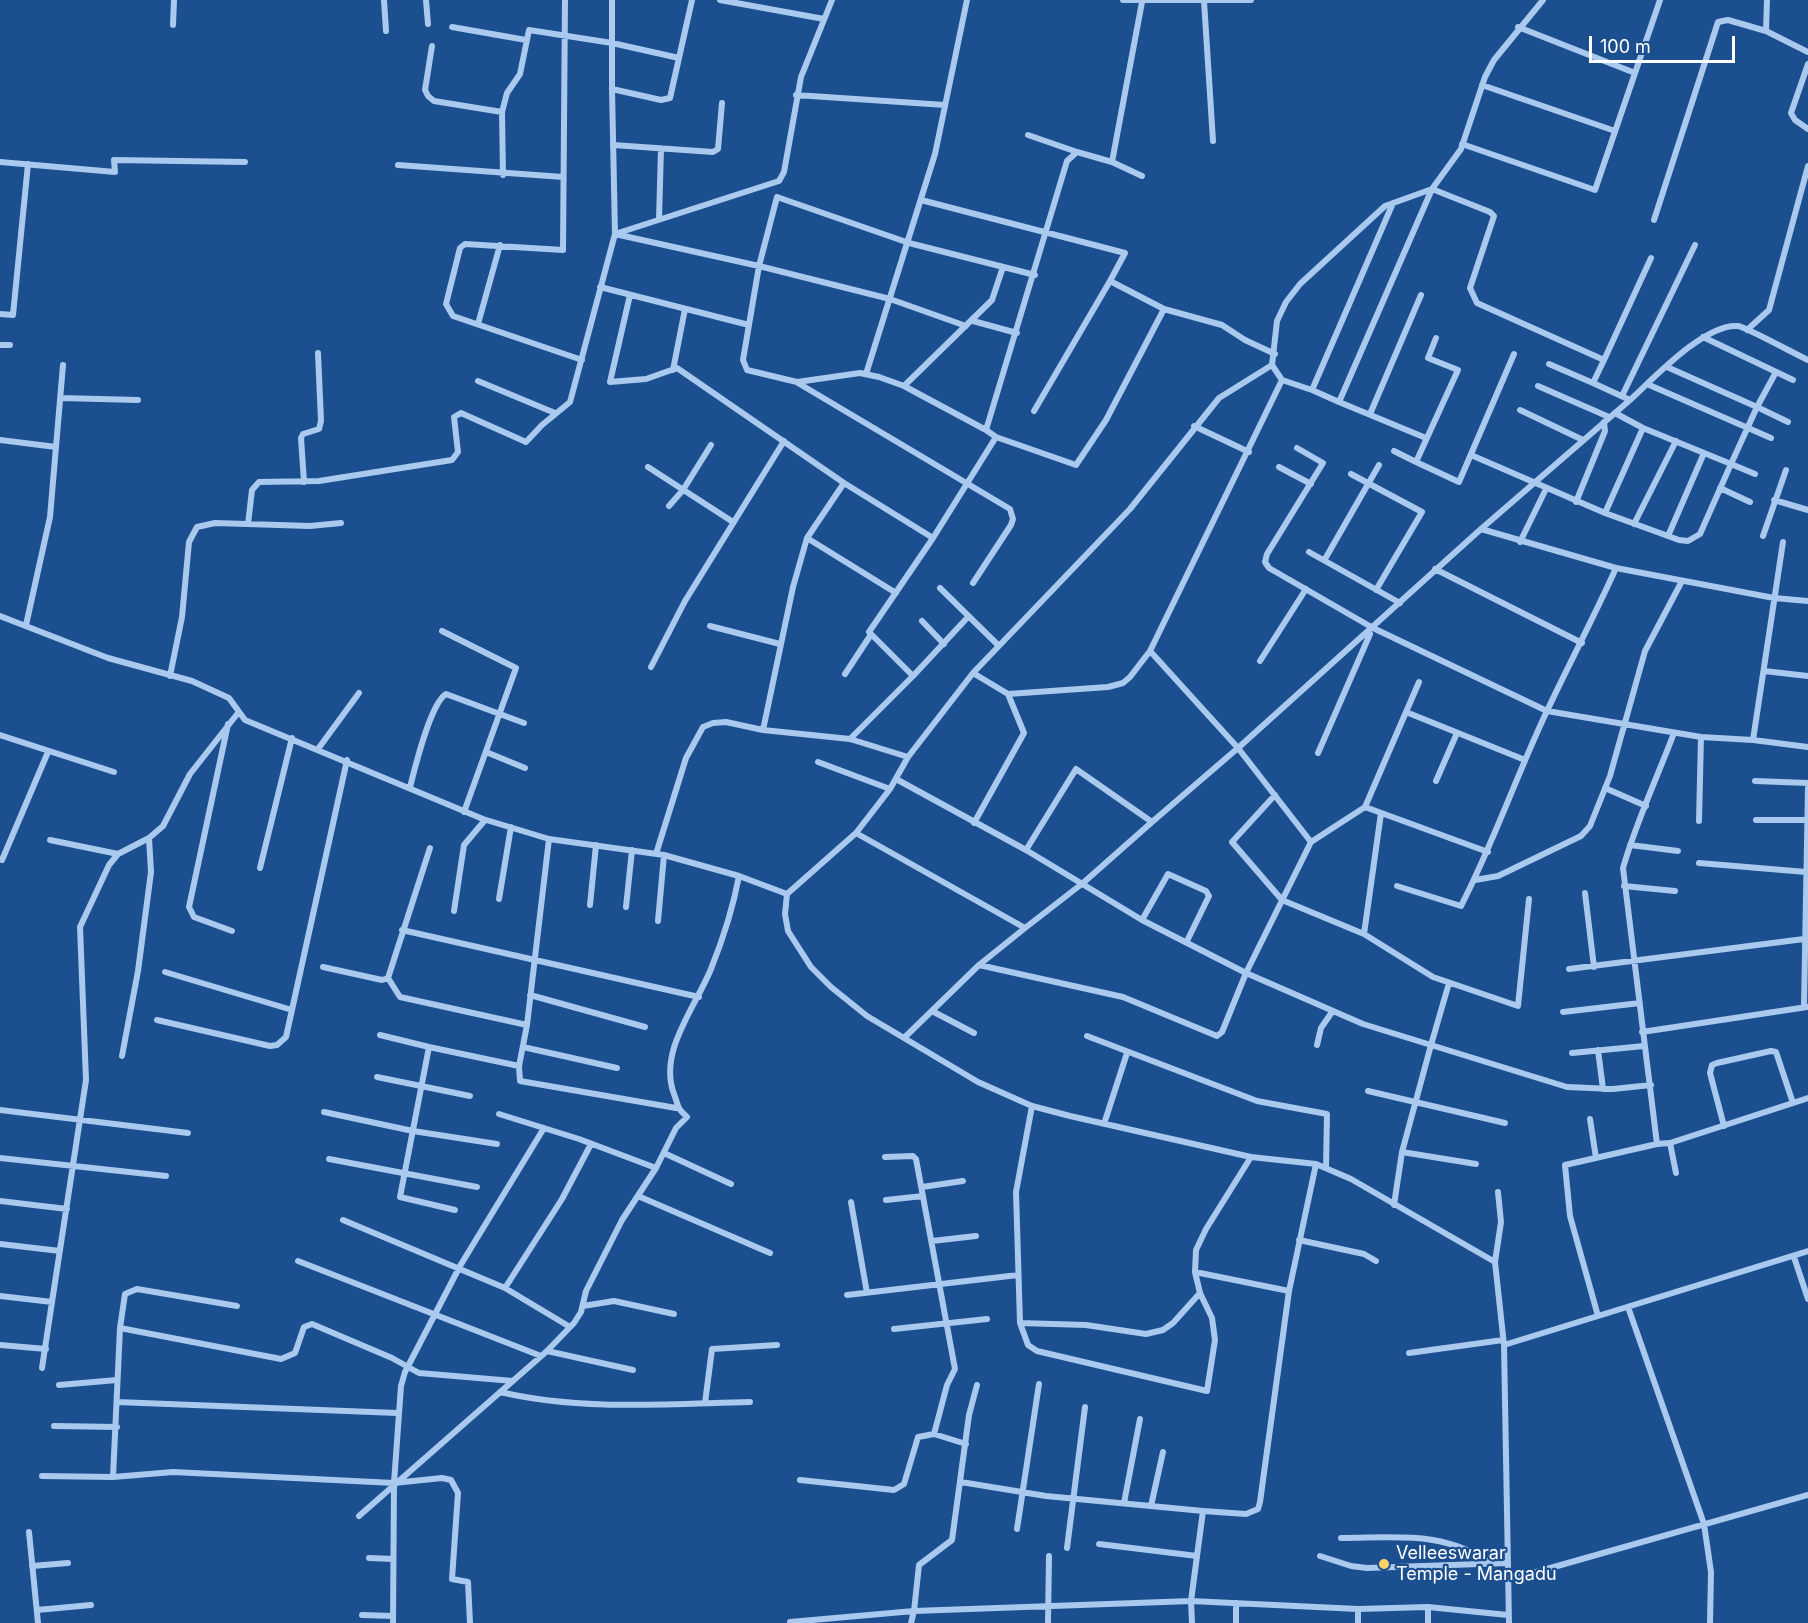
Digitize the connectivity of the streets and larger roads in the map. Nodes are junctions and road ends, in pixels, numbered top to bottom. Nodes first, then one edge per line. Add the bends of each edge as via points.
1 (174, 0) edge
2 (384, 0) edge
3 (426, 0) edge
4 (565, 0) edge
5 (612, 0) edge
6 (692, 0) edge
7 (720, 0) edge
8 (832, 0) edge
9 (967, 0) edge
10 (1123, 0) edge
11 (1251, 0) edge
12 (1543, 0) edge
13 (1660, 0) edge
14 (1767, 0) edge
15 (1204, 1) edge
16 (1142, 2) junction
17 (824, 19) junction
18 (428, 24) dead end
19 (173, 25) dead end
20 (452, 27) dead end
21 (1518, 27) junction
22 (386, 31) dead end
23 (1766, 31) junction
24 (564, 34) junction
25 (525, 40) junction
26 (612, 43) junction
27 (432, 46) dead end
28 (1808, 52) edge
29 (678, 58) junction
30 (1808, 64) edge
31 (1635, 73) junction
32 (1482, 85) junction
33 (612, 89) junction
34 (796, 95) junction
35 (722, 103) dead end
36 (945, 105) junction
37 (502, 112) junction
38 (1808, 129) edge
39 (1615, 130) junction
40 (1028, 135) dead end
41 (1213, 141) dead end
42 (1462, 144) junction
43 (613, 145) junction
44 (661, 149) junction
45 (1077, 152) junction
46 (0, 162) edge
47 (245, 162) dead end
48 (1112, 162) junction
49 (28, 164) junction
50 (398, 165) dead end
51 (1808, 166) edge
52 (503, 174) junction
53 (1142, 176) dead end
54 (563, 177) junction
55 (1432, 189) junction
56 (921, 200) junction
57 (1393, 202) junction
58 (659, 219) junction
59 (1654, 220) dead end
60 (615, 234) junction
61 (1046, 234) junction
62 (909, 243) junction
63 (500, 245) junction
64 (1695, 245) dead end
65 (1651, 258) dead end
66 (759, 266) junction
67 (1003, 267) junction
68 (1035, 275) junction
69 (1110, 281) junction
70 (600, 287) junction
71 (630, 295) junction
72 (1421, 295) dead end
73 (890, 300) junction
74 (685, 309) junction
75 (1164, 309) junction
76 (0, 314) edge
77 (973, 321) junction
78 (478, 324) junction
79 (749, 325) junction
80 (966, 326) junction
81 (1747, 330) junction
82 (1017, 333) junction
83 (1436, 338) dead end
84 (1703, 338) junction
85 (0, 345) edge
86 (10, 345) dead end
87 (318, 353) dead end
88 (1275, 354) junction
89 (1514, 354) dead end
90 (582, 360) junction
91 (1604, 360) junction
92 (1808, 360) edge
93 (1549, 364) dead end
94 (63, 365) dead end
95 (1272, 365) junction
96 (1667, 367) junction
97 (673, 370) junction
98 (1776, 372) junction
99 (866, 374) junction
100 (1282, 380) junction
101 (1793, 380) dead end
102 (478, 381) dead end
103 (797, 382) junction
104 (1593, 383) junction
105 (1647, 384) junction
106 (904, 386) junction
107 (1538, 386) dead end
108 (1312, 390) junction
109 (1622, 396) junction
110 (61, 398) junction
111 (138, 400) dead end
112 (1630, 400) junction
113 (1339, 402) junction
114 (1757, 407) junction
115 (1520, 410) dead end
116 (1034, 411) dead end
117 (555, 413) junction
118 (1370, 414) junction
119 (1610, 417) junction
120 (1788, 422) dead end
121 (1194, 426) junction
122 (1643, 428) junction
123 (1747, 428) junction
124 (986, 430) junction
125 (996, 437) junction
126 (1426, 438) junction
127 (1771, 438) dead end
128 (1583, 440) junction
129 (0, 441) edge
130 (784, 441) junction
131 (1676, 441) junction
132 (711, 445) dead end
133 (56, 447) junction
134 (1297, 448) dead end
135 (1394, 451) dead end
136 (1249, 453) junction
137 (1704, 453) junction
138 (1471, 455) junction
139 (1416, 462) junction
140 (1731, 464) junction
141 (1379, 465) dead end
142 (648, 467) dead end
143 (1279, 467) dead end
144 (1786, 471) dead end
145 (1351, 474) dead end
146 (1755, 474) dead end
147 (304, 482) junction
148 (844, 483) junction
149 (968, 483) junction
150 (1369, 483) junction
151 (1311, 484) junction
152 (1533, 484) junction
153 (1720, 488) junction
154 (1546, 489) junction
155 (683, 490) junction
156 (1774, 500) junction
157 (1576, 502) junction
158 (1750, 502) dead end
159 (669, 506) dead end
160 (1808, 510) edge
161 (1605, 513) junction
162 (733, 522) junction
163 (342, 523) dead end
164 (248, 524) junction
165 (1634, 524) junction
166 (1481, 529) junction
167 (1668, 536) junction
168 (1763, 536) dead end
169 (807, 538) junction
170 (933, 538) junction
171 (1520, 542) junction
172 (1783, 542) dead end
173 (1309, 552) dead end
174 (1324, 559) junction
175 (1616, 568) junction
176 (1435, 569) junction
177 (1682, 581) junction
178 (973, 583) dead end
179 (940, 588) dead end
180 (1306, 589) junction
181 (1376, 590) junction
182 (896, 593) junction
183 (1774, 598) junction
184 (1808, 601) edge
185 (1400, 603) junction
186 (0, 616) edge
187 (968, 617) junction
188 (922, 621) dead end
189 (26, 625) junction
190 (710, 626) dead end
191 (1373, 628) junction
192 (442, 631) dead end
193 (870, 636) junction
194 (1582, 643) junction
195 (780, 644) junction
196 (944, 644) junction
197 (998, 645) junction
198 (1150, 651) junction
199 (1260, 661) dead end
200 (651, 667) dead end
201 (1764, 671) junction
202 (973, 673) junction
203 (845, 674) dead end
204 (170, 676) junction
205 (913, 676) junction
206 (1808, 676) edge
207 (1419, 682) dead end
208 (359, 693) dead end
209 (1008, 694) junction
210 (1547, 711) junction
211 (1406, 712) junction
212 (238, 713) junction
213 (500, 713) junction
214 (524, 723) dead end
215 (228, 724) junction
216 (1622, 725) junction
217 (763, 730) junction
218 (1457, 733) junction
219 (1674, 733) junction
220 (0, 735) edge
221 (1701, 737) junction
222 (292, 738) junction
223 (850, 739) junction
224 (1753, 741) junction
225 (1808, 747) edge
226 (1238, 748) junction
227 (318, 749) junction
228 (48, 752) junction
229 (486, 752) junction
230 (1318, 753) dead end
231 (908, 757) junction
232 (347, 760) junction
233 (1525, 760) junction
234 (818, 762) dead end
235 (525, 768) dead end
236 (114, 772) dead end
237 (896, 779) junction
238 (1436, 781) dead end
239 (1755, 781) dead end
240 (1808, 783) edge
241 (410, 787) junction
242 (1605, 788) junction
243 (1808, 788) edge
244 (890, 789) junction
245 (1275, 795) junction
246 (1646, 806) junction
247 (1365, 807) junction
248 (464, 812) junction
249 (1381, 813) junction
250 (485, 820) junction
251 (1699, 820) dead end
252 (1756, 820) dead end
253 (1807, 820) edge
254 (1152, 822) junction
255 (974, 823) junction
256 (511, 827) junction
257 (1807, 830) edge
258 (856, 832) junction
259 (149, 838) junction
260 (549, 839) junction
261 (50, 840) dead end
262 (1311, 842) junction
263 (596, 845) junction
264 (1630, 845) junction
265 (430, 848) dead end
266 (632, 850) junction
267 (1026, 850) junction
268 (1678, 851) dead end
269 (1488, 852) junction
270 (118, 854) junction
271 (656, 854) junction
272 (664, 855) junction
273 (2, 860) dead end
274 (1699, 863) dead end
275 (260, 868) dead end
276 (1806, 872) junction
277 (739, 876) junction
278 (1475, 880) junction
279 (1083, 883) junction
280 (1807, 883) edge
281 (1397, 886) dead end
282 (1624, 886) junction
283 (1675, 891) dead end
284 (1585, 893) dead end
285 (787, 894) junction
286 (499, 899) dead end
287 (1529, 899) dead end
288 (1282, 900) junction
289 (590, 905) dead end
290 (626, 906) dead end
291 (454, 911) dead end
292 (1142, 920) junction
293 (658, 921) dead end
294 (1025, 928) junction
295 (402, 930) junction
296 (232, 931) dead end
297 (1364, 934) junction
298 (1806, 934) edge
299 (1186, 941) junction
300 (533, 959) junction
301 (1635, 963) junction
302 (979, 965) junction
303 (323, 967) dead end
304 (1594, 967) junction
305 (1569, 969) dead end
306 (165, 972) dead end
307 (1246, 973) junction
308 (388, 978) junction
309 (1449, 983) junction
310 (530, 995) junction
311 (699, 997) junction
312 (1640, 1003) junction
313 (1806, 1007) edge
314 (292, 1010) junction
315 (932, 1011) junction
316 (1332, 1012) junction
317 (1563, 1012) dead end
318 (157, 1020) dead end
319 (527, 1025) junction
320 (645, 1027) dead end
321 (1642, 1032) junction
322 (974, 1033) dead end
323 (380, 1035) dead end
324 (1087, 1036) dead end
325 (904, 1038) junction
326 (1317, 1045) dead end
327 (1431, 1045) junction
328 (1644, 1046) junction
329 (429, 1047) junction
330 (523, 1047) junction
331 (1598, 1050) junction
332 (1127, 1053) junction
333 (1572, 1053) dead end
334 (122, 1056) dead end
335 (519, 1066) junction
336 (617, 1068) dead end
337 (378, 1077) dead end
338 (1651, 1084) junction
339 (423, 1087) junction
340 (1603, 1089) junction
341 (1368, 1090) dead end
342 (470, 1096) dead end
343 (1808, 1098) edge
344 (1415, 1103) junction
345 (1793, 1103) junction
346 (1032, 1106) junction
347 (676, 1108) junction
348 (0, 1110) edge
349 (324, 1112) dead end
350 (499, 1114) dead end
351 (1590, 1119) dead end
352 (79, 1121) junction
353 (1505, 1123) dead end
354 (1104, 1124) junction
355 (1724, 1126) junction
356 (544, 1128) junction
357 (413, 1131) junction
358 (188, 1133) dead end
359 (1670, 1143) junction
360 (497, 1144) dead end
361 (591, 1144) junction
362 (1657, 1144) junction
363 (1402, 1152) junction
364 (664, 1153) junction
365 (885, 1157) dead end
366 (1251, 1157) junction
367 (0, 1158) edge
368 (1596, 1158) junction
369 (328, 1159) dead end
370 (1316, 1164) junction
371 (1476, 1164) dead end
372 (73, 1167) junction
373 (656, 1168) junction
374 (1326, 1168) junction
375 (405, 1172) junction
376 (1676, 1173) dead end
377 (166, 1176) dead end
378 (963, 1181) dead end
379 (731, 1184) dead end
380 (477, 1187) dead end
381 (922, 1187) junction
382 (1498, 1192) dead end
383 (638, 1196) junction
384 (924, 1196) junction
385 (886, 1200) dead end
386 (0, 1201) edge
387 (851, 1202) dead end
388 (1394, 1205) junction
389 (67, 1209) junction
390 (455, 1210) dead end
391 (343, 1220) dead end
392 (976, 1236) dead end
393 (1299, 1240) junction
394 (932, 1241) junction
395 (0, 1244) edge
396 (60, 1251) junction
397 (1808, 1251) edge
398 (770, 1253) dead end
399 (1794, 1257) junction
400 (298, 1261) dead end
401 (1376, 1261) dead end
402 (1495, 1262) junction
403 (458, 1269) junction
404 (1195, 1272) junction
405 (1018, 1275) junction
406 (939, 1284) junction
407 (505, 1288) junction
408 (1289, 1291) junction
409 (867, 1293) junction
410 (1200, 1293) junction
411 (848, 1295) dead end
412 (0, 1296) edge
413 (1808, 1299) edge
414 (52, 1302) junction
415 (237, 1306) dead end
416 (583, 1306) junction
417 (1628, 1307) junction
418 (674, 1314) dead end
419 (436, 1315) junction
420 (1598, 1316) junction
421 (987, 1319) dead end
422 (946, 1322) junction
423 (1020, 1323) junction
424 (570, 1327) junction
425 (120, 1328) junction
426 (894, 1329) dead end
427 (1504, 1343) junction
428 (777, 1344) dead end
429 (0, 1345) edge
430 (46, 1349) junction
431 (1409, 1353) dead end
432 (544, 1354) junction
433 (408, 1367) junction
434 (42, 1368) dead end
435 (633, 1370) dead end
436 (117, 1380) junction
437 (513, 1381) junction
438 (1039, 1384) dead end
439 (59, 1385) dead end
440 (976, 1385) dead end
441 (500, 1392) junction
442 (117, 1402) junction
443 (750, 1402) dead end
444 (705, 1403) junction
445 (1085, 1407) dead end
446 (397, 1413) junction
447 (1140, 1419) dead end
448 (54, 1426) dead end
449 (117, 1427) junction
450 (934, 1434) junction
451 (966, 1444) junction
452 (1163, 1452) dead end
453 (42, 1476) dead end
454 (113, 1477) junction
455 (800, 1480) dead end
456 (961, 1482) junction
457 (394, 1483) junction
458 (1023, 1492) junction
459 (1808, 1495) edge
460 (1071, 1498) junction
461 (1125, 1503) junction
462 (1152, 1506) junction
463 (1203, 1511) junction
464 (359, 1516) dead end
465 (1704, 1524) junction
466 (1017, 1529) dead end
467 (29, 1532) dead end
468 (1341, 1538) dead end
469 (1099, 1544) dead end
470 (1067, 1548) dead end
471 (1048, 1556) dead end
472 (1197, 1556) junction
473 (1320, 1556) dead end
474 (369, 1558) dead end
475 (393, 1559) junction
476 (68, 1563) dead end
477 (1508, 1563) junction
478 (1491, 1564) junction
479 (32, 1566) junction
480 (1508, 1580) junction
481 (1191, 1601) junction
482 (1236, 1603) junction
483 (91, 1605) dead end
484 (1048, 1606) junction
485 (1428, 1607) junction
486 (1358, 1609) junction
487 (37, 1610) junction
488 (914, 1611) junction
489 (362, 1615) dead end
490 (1508, 1615) junction
491 (393, 1619) edge
492 (807, 1621) edge
493 (790, 1622) edge
494 (38, 1623) edge
495 (470, 1623) edge
496 (911, 1623) edge
497 (1048, 1623) edge
498 (1192, 1623) edge
499 (1236, 1623) edge
500 (1358, 1623) edge
501 (1428, 1623) edge
502 (1509, 1623) edge
503 (1710, 1623) edge

1 - 19 street
2 - 22 street
3 - 18 street
4 - 24 street
5 - 26 street
6 - 29 street
7 - 17 street
8 - 17 street
9 - 36 street
10 - 16 street
11 - 15 street
12 - 21 street
13 - 31 street
14 - 23 street
15 - 16 street
15 - 41 street
16 - 48 street
17 - 34 street
20 - 25 street
21 - 31 street
21 - 32 street
23 - 28 street
23 - 59 street via 1728,20 1718,22
24 - 25 street via 532,29
24 - 26 street
24 - 54 street
25 - 37 street via 520,74 507,93
26 - 29 street
26 - 33 street
27 - 37 street via 428,96 434,101
29 - 33 street via 668,99
30 - 38 street via 1791,113
31 - 39 street
32 - 39 street
32 - 42 street
33 - 43 street
34 - 36 street
34 - 58 street via 779,182
35 - 44 street via 716,151
36 - 56 street
37 - 52 street
39 - 42 street via 1595,190
40 - 45 street
42 - 55 street
43 - 44 street
43 - 60 street
44 - 58 street
45 - 48 street
45 - 61 street via 1067,161
46 - 49 street
47 - 49 street via 114,160 115,172
48 - 53 street
49 - 76 street via 12,315
50 - 52 street
51 - 81 street via 1769,310
52 - 54 street
54 - 63 street via 563,250
55 - 57 street
55 - 91 street via 1494,216 1470,288 1477,303
55 - 113 street
56 - 61 street
56 - 62 street
57 - 88 street via 1300,284 1286,302 1277,321
57 - 108 street
58 - 60 street
60 - 66 street
60 - 70 street
61 - 68 street
61 - 69 street via 1125,253
62 - 66 street via 777,197
62 - 67 street
62 - 73 street
63 - 78 street
63 - 78 street via 465,244 460,248 449,287 448,311
64 - 109 street
65 - 91 street
66 - 73 street
66 - 79 street
67 - 68 street
67 - 77 street via 992,300
68 - 82 street
69 - 75 street
69 - 116 street
70 - 71 street
70 - 90 street
71 - 74 street
71 - 97 street via 610,382 646,379
72 - 118 street
73 - 80 street
73 - 99 street
74 - 79 street
74 - 97 street
75 - 88 street via 1222,325
75 - 125 street via 1106,420 1076,465
77 - 80 street
77 - 82 street
78 - 90 street
79 - 103 street via 743,360 747,370
80 - 106 street
81 - 84 street via 1723,327
81 - 92 street
82 - 124 street
83 - 126 street via 1428,358 1458,370
84 - 96 street
84 - 98 street
85 - 86 street
87 - 147 street via 321,421 319,429 302,436
88 - 95 street
89 - 138 street
90 - 117 street via 570,402
91 - 104 street
93 - 104 street
94 - 110 street
95 - 100 street
95 - 121 street via 1219,398
96 - 105 street
96 - 114 street
97 - 130 street via 677,368
98 - 101 street
98 - 114 street
99 - 103 street
99 - 106 street
100 - 108 street
100 - 136 street
102 - 117 street
103 - 149 street
104 - 109 street
105 - 112 street
105 - 123 street
106 - 124 street
107 - 119 street
108 - 113 street
109 - 112 street
110 - 111 street
110 - 133 street
112 - 119 street
113 - 118 street
114 - 120 street
114 - 123 street
115 - 128 street
117 - 147 street via 526,442 466,414 456,414 453,421 458,452 452,460
118 - 126 street
119 - 122 street
119 - 128 street
119 - 157 street
121 - 136 street
121 - 197 street via 1130,508
122 - 131 street
122 - 161 street
123 - 127 street
123 - 140 street
124 - 125 street
125 - 149 street
126 - 139 street
128 - 152 street
129 - 133 street
130 - 148 street
130 - 162 street
131 - 137 street
131 - 165 street
132 - 155 street
133 - 189 street via 48,530
134 - 151 street via 1323,463
135 - 139 street
136 - 198 street
137 - 140 street
137 - 167 street
138 - 139 street via 1459,482
138 - 152 street
140 - 146 street
140 - 153 street
141 - 150 street
142 - 155 street
143 - 151 street
144 - 156 street
145 - 150 street
147 - 164 street via 259,482 252,490
148 - 169 street
148 - 170 street
149 - 170 street
149 - 178 street via 1010,509 1013,519
150 - 174 street
150 - 181 street via 1419,508 1422,515
151 - 180 street via 1265,557 1269,568
152 - 154 street
152 - 166 street
153 - 158 street
153 - 167 street via 1700,534 1679,540
154 - 157 street
154 - 171 street
155 - 159 street
155 - 162 street
156 - 160 street
156 - 168 street
157 - 161 street
161 - 165 street
162 - 200 street
163 - 164 street
164 - 204 street via 214,523 197,527 191,534 182,617
165 - 167 street
166 - 171 street
166 - 176 street
169 - 182 street
169 - 195 street
170 - 182 street
171 - 175 street
172 - 183 street
173 - 174 street
174 - 181 street
175 - 177 street
175 - 194 street
176 - 185 street
176 - 194 street
177 - 183 street
177 - 216 street via 1645,651
179 - 187 street
180 - 191 street
180 - 199 street
181 - 185 street
182 - 193 street
183 - 184 street
183 - 201 street
185 - 191 street via 1390,608
186 - 189 street
187 - 196 street
187 - 197 street
188 - 196 street
189 - 204 street via 108,658
190 - 195 street
191 - 210 street
191 - 226 street
191 - 230 street
192 - 213 street via 516,668
193 - 203 street
193 - 205 street
194 - 210 street
195 - 217 street
196 - 205 street
197 - 202 street
198 - 209 street via 1123,683
198 - 226 street
201 - 206 street
201 - 224 street
202 - 209 street
202 - 231 street
204 - 212 street via 192,681 229,698
205 - 223 street
207 - 211 street
208 - 227 street
209 - 255 street via 1024,733
210 - 216 street
210 - 233 street
211 - 218 street
211 - 247 street
212 - 215 street
212 - 222 street via 244,720
213 - 214 street
213 - 229 street
213 - 241 street via 451,695 442,697 421,744
215 - 259 street via 190,774 171,815
215 - 296 street via 189,907 194,917
216 - 219 street
216 - 242 street
217 - 223 street
217 - 271 street via 726,722 703,727 686,758
218 - 233 street
218 - 238 street
219 - 221 street
219 - 246 street
220 - 228 street
221 - 224 street
221 - 251 street
222 - 227 street
222 - 275 street
223 - 231 street
224 - 225 street
226 - 245 street
226 - 254 street
227 - 232 street
228 - 236 street
228 - 273 street
229 - 235 street
229 - 248 street
231 - 237 street
232 - 241 street
232 - 314 street
233 - 269 street
234 - 244 street
237 - 244 street
237 - 255 street
239 - 240 street
241 - 248 street
242 - 246 street
242 - 278 street via 1590,826 1581,836 1498,876
243 - 253 street
244 - 258 street
245 - 262 street
245 - 288 street via 1232,842
246 - 264 street
247 - 249 street
247 - 262 street
248 - 250 street
249 - 269 street
249 - 297 street
250 - 256 street
250 - 291 street via 464,845
252 - 253 street
253 - 257 street
254 - 267 street via 1076,769
254 - 279 street
255 - 267 street
256 - 260 street
256 - 286 street
257 - 276 street
258 - 285 street
258 - 294 street
259 - 270 street
259 - 334 street via 151,872
260 - 263 street
260 - 300 street
261 - 270 street
262 - 288 street
263 - 266 street
263 - 289 street
264 - 268 street
264 - 282 street via 1623,868
265 - 295 street
266 - 271 street
266 - 290 street
267 - 279 street
269 - 278 street
270 - 352 street via 80,927 86,1080
271 - 272 street
272 - 277 street
272 - 293 street
274 - 276 street
276 - 280 street
277 - 285 street
277 - 311 street via 733,905
278 - 281 street via 1461,906
279 - 292 street
279 - 294 street
280 - 298 street
282 - 283 street
282 - 301 street
284 - 304 street
285 - 325 street via 788,931 811,967 867,1016
287 - 309 street via 1518,1006
288 - 297 street
288 - 307 street
292 - 299 street
292 - 299 street via 1168,874 1209,892
294 - 302 street
295 - 300 street
295 - 308 street
297 - 309 street
298 - 301 street
298 - 313 street
299 - 307 street
300 - 310 street
300 - 311 street
301 - 304 street
301 - 312 street
302 - 307 street via 1124,997 1217,1036
302 - 315 street
303 - 308 street
304 - 305 street
306 - 314 street
307 - 316 street
308 - 319 street via 400,997
309 - 327 street
310 - 319 street
310 - 320 street
311 - 347 street via 673,1048 669,1075
312 - 317 street
312 - 321 street
313 - 321 street
314 - 318 street via 286,1037 277,1046
315 - 322 street
315 - 325 street
316 - 326 street via 1321,1028
316 - 327 street
319 - 330 street
321 - 328 street
323 - 329 street
324 - 332 street
325 - 346 street via 978,1082
327 - 340 street via 1567,1087
327 - 344 street
328 - 331 street
328 - 338 street
329 - 335 street
329 - 339 street
330 - 335 street
330 - 336 street
331 - 333 street
331 - 340 street
332 - 354 street
332 - 374 street via 1257,1101 1327,1114
335 - 347 street via 520,1081
337 - 339 street
338 - 340 street
338 - 362 street
339 - 342 street
339 - 357 street
341 - 344 street
343 - 345 street
344 - 353 street
344 - 363 street
345 - 355 street
345 - 355 street via 1776,1052 1717,1063 1710,1073
346 - 354 street
346 - 405 street via 1016,1192
347 - 364 street via 687,1117 676,1128
348 - 352 street
349 - 357 street
350 - 356 street
351 - 368 street
352 - 358 street
352 - 372 street
354 - 366 street
355 - 359 street
356 - 361 street
356 - 403 street
357 - 360 street
357 - 375 street
359 - 362 street
359 - 376 street
361 - 373 street
361 - 407 street via 562,1199
362 - 368 street
363 - 371 street
363 - 388 street
364 - 373 street
364 - 379 street
365 - 381 street via 913,1156
366 - 370 street
366 - 404 street via 1206,1229 1196,1250
367 - 372 street
368 - 420 street via 1565,1165 1570,1216
369 - 375 street
370 - 374 street
370 - 393 street
372 - 377 street
372 - 389 street
373 - 383 street
374 - 388 street
375 - 380 street
375 - 390 street via 401,1198
378 - 381 street
381 - 384 street
382 - 402 street via 1501,1222
383 - 398 street
383 - 416 street via 598,1266
384 - 385 street
384 - 394 street
386 - 389 street
387 - 409 street
388 - 402 street
389 - 396 street
391 - 403 street
392 - 394 street
393 - 401 street via 1364,1254
393 - 408 street
394 - 406 street
395 - 396 street
396 - 414 street
397 - 399 street
399 - 413 street
399 - 417 street
400 - 419 street
402 - 427 street
403 - 407 street
403 - 419 street
404 - 408 street
404 - 410 street
405 - 406 street
405 - 423 street
406 - 409 street
406 - 422 street
407 - 424 street
408 - 463 street via 1258,1509 1246,1514
409 - 411 street
410 - 423 street via 1173,1323 1146,1334 1086,1325
410 - 423 street via 1212,1318 1215,1340 1207,1391 1037,1351 1028,1345
412 - 414 street
414 - 430 street
415 - 425 street via 132,1289 124,1294
416 - 418 street via 614,1301
416 - 424 street
417 - 420 street
417 - 465 street
419 - 432 street
419 - 433 street
420 - 427 street
421 - 422 street
422 - 426 street
422 - 450 street via 955,1369
424 - 432 street
425 - 433 street via 281,1359 295,1353 304,1327 312,1324
425 - 436 street
427 - 431 street
427 - 477 street
428 - 444 street via 712,1349
429 - 430 street
430 - 434 street
432 - 435 street
432 - 437 street
433 - 437 street via 424,1374
433 - 446 street
436 - 439 street
436 - 442 street
437 - 441 street
438 - 458 street
440 - 451 street
441 - 444 street via 587,1405
441 - 457 street
442 - 446 street
442 - 449 street
443 - 444 street
445 - 460 street
446 - 457 street
447 - 461 street
448 - 449 street
449 - 454 street
450 - 451 street
450 - 455 street via 918,1437 900,1488
451 - 456 street
452 - 462 street
453 - 454 street
454 - 457 street via 173,1472
456 - 458 street
456 - 488 street via 952,1540 919,1565
457 - 464 street
457 - 475 street
457 - 495 street via 442,1478 456,1486 452,1579 468,1582
458 - 460 street
458 - 466 street
459 - 465 street
460 - 461 street
460 - 470 street
461 - 462 street
462 - 463 street
463 - 472 street
465 - 480 street
465 - 503 street via 1711,1572
467 - 479 street
468 - 478 street via 1430,1539 1466,1547
469 - 472 street
471 - 484 street
472 - 481 street
473 - 478 street via 1367,1568
474 - 475 street
475 - 491 street
476 - 479 street
477 - 478 street
477 - 480 street
479 - 487 street
480 - 490 street
481 - 482 street
481 - 484 street
481 - 498 street
482 - 486 street
482 - 499 street
483 - 487 street
484 - 488 street
484 - 497 street
485 - 486 street
485 - 490 street
485 - 501 street
486 - 500 street
487 - 494 street
488 - 492 street
488 - 496 street
489 - 491 street
490 - 502 street
492 - 493 street

